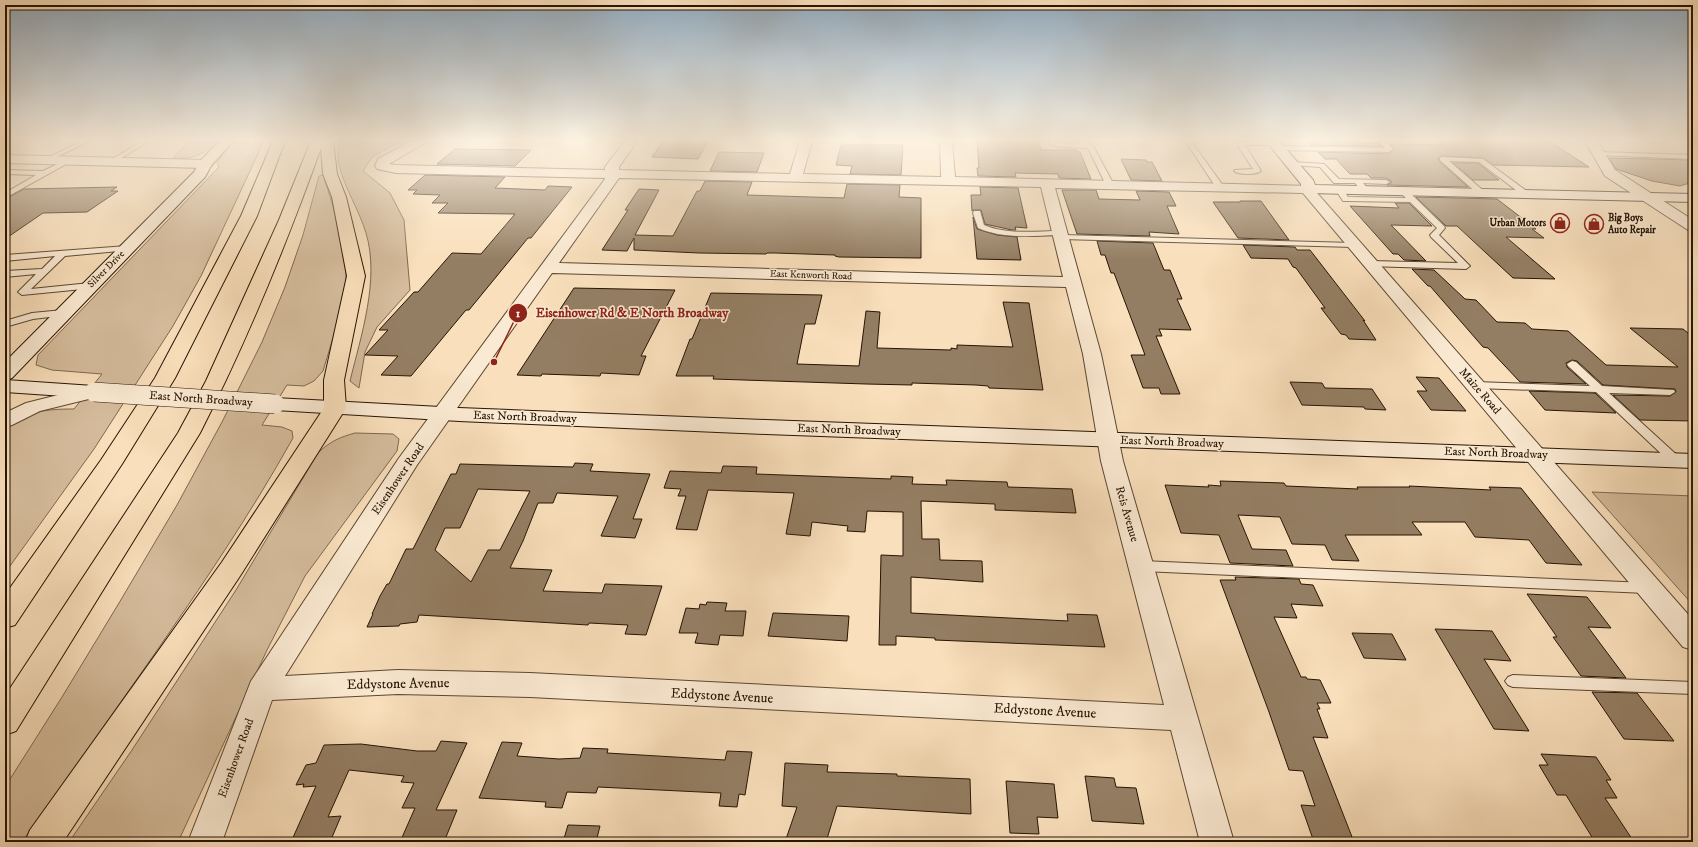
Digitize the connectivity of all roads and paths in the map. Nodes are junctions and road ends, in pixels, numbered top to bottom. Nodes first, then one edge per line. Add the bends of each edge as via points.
1 (26, 181) edge
2 (194, 181) edge
3 (263, 181) edge
4 (302, 181) edge
5 (333, 181) edge
6 (611, 181) edge
7 (924, 181) edge
8 (948, 181) joint
9 (1108, 181) edge
10 (1215, 181) edge
11 (1306, 181) edge
12 (1337, 181) edge
13 (1467, 181) edge
14 (1476, 181) edge
15 (1509, 181) edge
16 (1621, 181) edge
17 (1386, 182) dead end
18 (1047, 183) junction
19 (1110, 185) junction
20 (1361, 186) junction
21 (1220, 187) junction
22 (1308, 189) junction
23 (1338, 189) junction
24 (1477, 189) junction
25 (1408, 195) junction
26 (1528, 195) junction
27 (5, 196) edge
28 (1645, 197) junction
29 (1693, 198) edge
30 (978, 213) dead end
31 (1693, 227) edge
32 (1061, 235) junction
33 (1354, 245) junction
34 (127, 248) junction
35 (63, 253) junction
36 (5, 258) edge
37 (1370, 264) junction
38 (548, 268) junction
39 (43, 271) junction
40 (5, 274) edge
41 (1073, 282) junction
42 (90, 286) junction
43 (63, 313) junction
44 (5, 324) edge
45 (1572, 364) dead end
46 (5, 374) edge
47 (1475, 385) junction
48 (5, 386) edge
49 (1599, 390) junction
50 (94, 392) junction
51 (1670, 392) dead end
52 (335, 408) junction
53 (443, 414) junction
54 (5, 420) edge
55 (1108, 440) junction
56 (1534, 454) junction
57 (1684, 461) edge
58 (1142, 566) junction
59 (1650, 588) junction
60 (5, 616) edge
61 (1693, 639) edge
62 (1514, 681) dead end
63 (1693, 688) edge
64 (261, 689) junction
65 (1182, 718) junction
66 (5, 722) edge
67 (43, 842) edge
68 (205, 842) edge
69 (1217, 842) edge

1 - 27 lane
2 - 34 main road, Silver Drive
3 - 60 highway via 249,216 165,378 110,464
4 - 66 highway via 216,381 189,433
5 - 52 highway via 339,197 356,276 334,380
6 - 38 street, Eisenhower Road
7 - 8 street
8 - 18 street
9 - 19 lane
10 - 21 lane
11 - 22 main road, Maize Road
12 - 20 lane
13 - 24 lane
14 - 24 lane via 1480,184
15 - 26 lane
16 - 28 street
17 - 20 lane
18 - 19 street
18 - 32 street, Reis Avenue
19 - 21 street
20 - 23 main road
20 - 25 main road
21 - 22 street
22 - 23 main road
22 - 33 street, Maize Road via 1311,196
23 - 25 lane via 1346,199
24 - 25 main road
24 - 26 main road
25 - 37 lane via 1441,228 1434,235 1466,266
26 - 28 main road
28 - 29 main road
28 - 31 street
30 - 32 lane via 981,226 986,229
32 - 33 lane
32 - 41 street, Reis Avenue
33 - 37 street, Maize Road
34 - 35 lane
34 - 42 main road, Silver Drive
35 - 36 lane
35 - 39 lane
37 - 47 street, Maize Road
38 - 41 street, East Kenworth Road
38 - 53 street, Eisenhower Road
39 - 40 lane
39 - 42 lane via 22,292
41 - 55 street, Reis Avenue via 1092,354
42 - 43 main road, Silver Drive
43 - 44 lane via 32,316
43 - 46 main road, Silver Drive
45 - 49 lane
47 - 49 lane
47 - 56 street, Maize Road
48 - 50 main road, East North Broadway
49 - 51 lane
49 - 57 lane
50 - 52 main road, East North Broadway, bridge
50 - 54 street via 33,407
52 - 53 main road, East North Broadway
52 - 67 highway via 231,569
53 - 55 main road, East North Broadway
53 - 64 street, Eisenhower Road via 407,463
55 - 56 main road, East North Broadway
55 - 58 street, Reis Avenue
56 - 57 main road, East North Broadway
56 - 59 street, Maize Road
58 - 59 lane
58 - 65 street, Reis Avenue
59 - 61 street, Maize Road
62 - 63 lane
64 - 65 street, Eddystone Avenue via 398,682 530,685
64 - 68 street, Eisenhower Road
65 - 69 street, Reis Avenue

